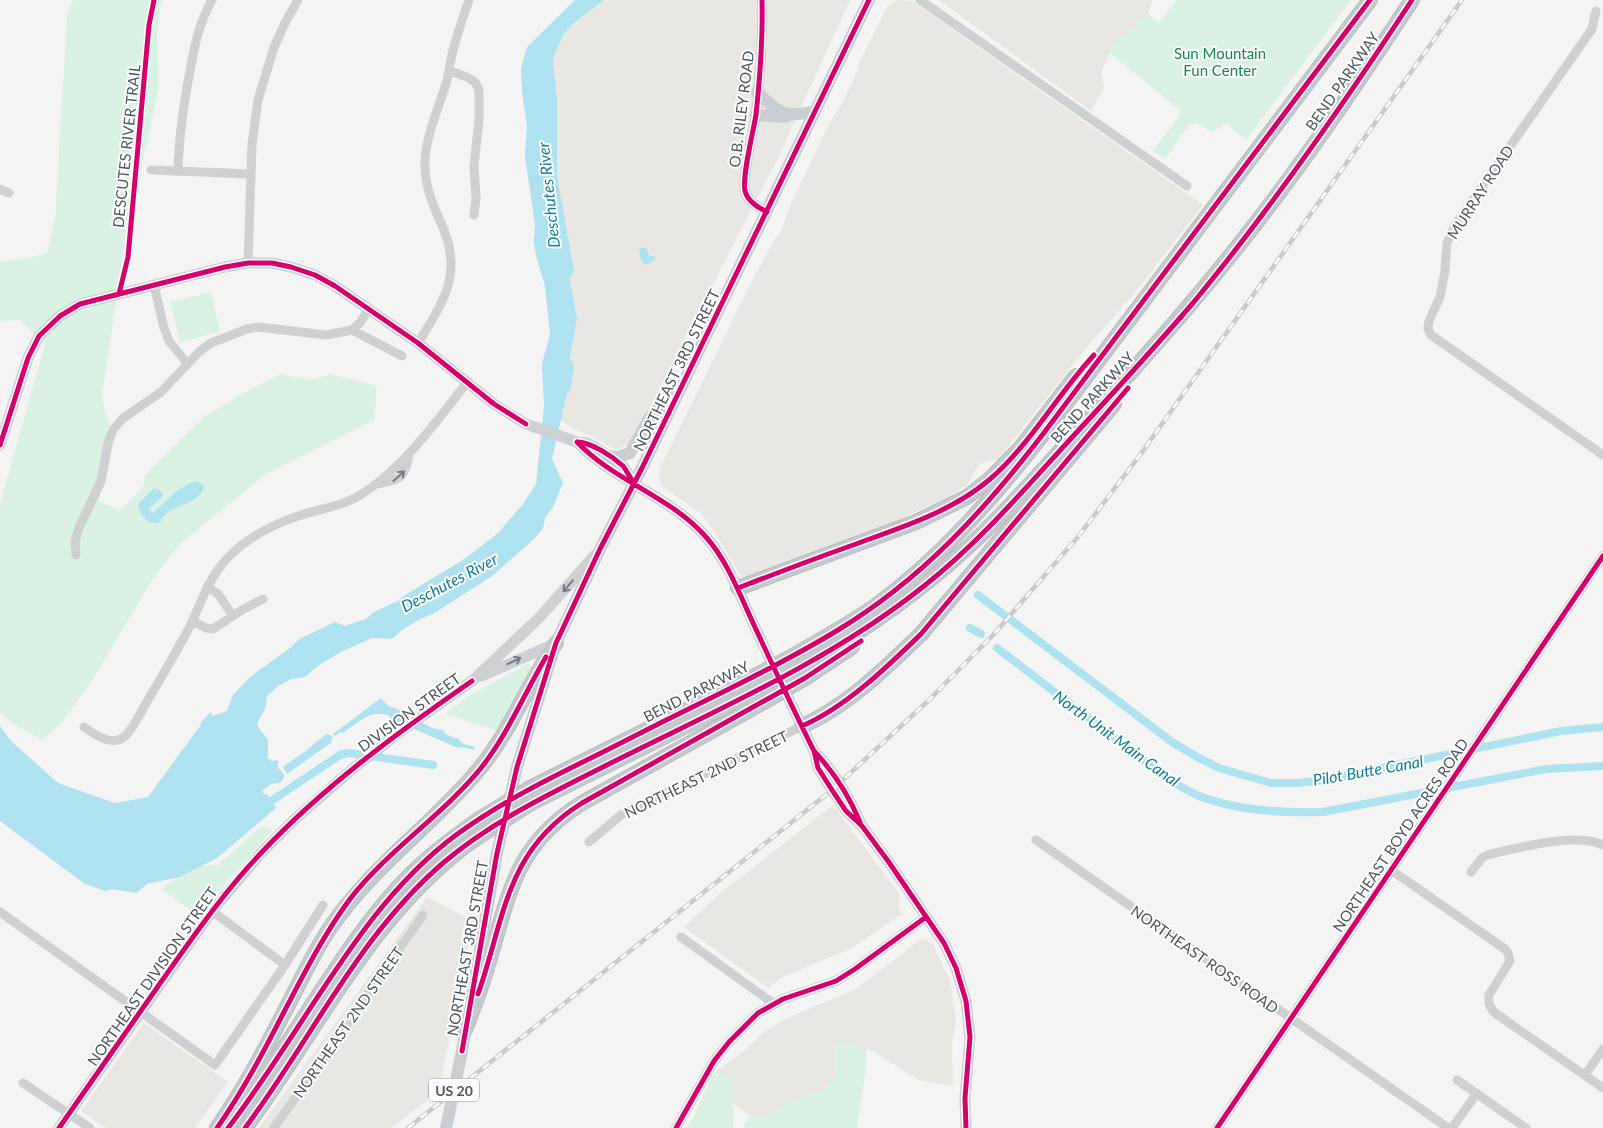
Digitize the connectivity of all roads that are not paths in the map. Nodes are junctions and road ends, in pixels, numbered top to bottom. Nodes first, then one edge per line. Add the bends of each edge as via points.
1 (212, 0) edge
2 (298, 0) edge
3 (469, 0) edge
4 (762, 0) edge
5 (869, 0) edge
6 (920, 0) edge
7 (1370, 0) edge
8 (1412, 0) edge
9 (1600, 14) edge
10 (450, 71) junction
11 (757, 92) junction
12 (815, 111) junction
13 (756, 116) junction
14 (798, 116) junction
15 (151, 170) dead end
16 (178, 170) junction
17 (252, 174) junction
18 (1187, 186) dead end
19 (767, 212) junction
20 (474, 215) dead end
21 (248, 263) junction
22 (154, 285) junction
23 (1193, 302) junction
24 (1142, 304) junction
25 (369, 309) junction
26 (352, 330) junction
27 (418, 343) junction
28 (402, 356) dead end
29 (187, 364) junction
30 (468, 381) junction
31 (684, 381) junction
32 (577, 442) junction
33 (0, 445) edge
34 (1603, 455) edge
35 (608, 456) junction
36 (634, 483) junction
37 (600, 549) junction
38 (76, 555) dead end
39 (1603, 556) edge
40 (207, 587) junction
41 (738, 588) junction
42 (263, 600) dead end
43 (233, 616) junction
44 (192, 621) junction
45 (556, 642) junction
46 (799, 668) junction
47 (472, 681) junction
48 (756, 690) junction
49 (802, 726) junction
50 (84, 727) dead end
51 (360, 763) joint
52 (1036, 840) dead end
53 (589, 842) dead end
54 (1603, 845) edge
55 (1391, 870) junction
56 (1472, 872) dead end
57 (323, 904) dead end
58 (212, 911) junction
59 (0, 912) edge
60 (423, 915) dead end
61 (926, 917) junction
62 (681, 937) dead end
63 (285, 964) junction
64 (774, 1004) junction
65 (140, 1012) junction
66 (1292, 1019) junction
67 (466, 1030) junction
68 (1603, 1049) edge
69 (1585, 1075) junction
70 (1456, 1080) dead end
71 (23, 1083) dead end
72 (1603, 1088) edge
73 (1477, 1094) junction
74 (69, 1114) junction
75 (59, 1128) edge
76 (90, 1128) edge
77 (217, 1128) edge
78 (228, 1128) edge
79 (245, 1128) edge
80 (274, 1128) edge
81 (446, 1128) edge
82 (676, 1128) edge
83 (966, 1128) edge
84 (1217, 1128) edge
85 (1448, 1128) edge
86 (1452, 1128) edge
87 (1526, 1128) edge

1 - 16 street via 196,40 185,93
2 - 17 street via 274,47 258,100
3 - 10 street via 452,52
4 - 11 street, O.B. RILEY ROAD
5 - 12 main road, NORTHEAST 3RD STREET / US 20
6 - 18 street
7 - 24 highway, BEND PARKWAY
8 - 23 highway, BEND PARKWAY via 1285,184
9 - 34 street, MURRAY ROAD via 1455,225 1447,244 1440,297 1428,329 1432,335
10 - 20 street via 475,82 479,90
10 - 27 street via 428,141 424,171 429,194 446,234 451,272 445,297
11 - 13 street, O.B. RILEY ROAD
11 - 14 main road via 779,112
12 - 14 main road
12 - 19 main road, NORTHEAST 3RD STREET / US 20
13 - 14 main road
13 - 19 street, O.B. RILEY ROAD via 745,190 755,205
15 - 16 street
16 - 17 street
17 - 21 street
19 - 31 main road, NORTHEAST 3RD STREET / US 20
21 - 22 main road
21 - 25 main road via 272,263 315,275
22 - 29 street via 167,334
22 - 33 main road via 80,304 60,316 39,336 28,358
23 - 46 highway, BEND PARKWAY via 972,544 927,584 869,626
23 - 49 highway via 1146,366 927,628 887,668 842,702
24 - 41 highway via 1080,370 1021,447 967,497 916,522
24 - 46 highway, BEND PARKWAY via 1021,464 965,528 915,575 839,630
25 - 26 street
25 - 27 main road
26 - 28 street
26 - 29 street via 326,335 270,328 247,329 211,343
27 - 30 main road
29 - 38 street via 161,392 122,419 113,430 101,481 78,528
30 - 32 main road via 494,404 526,424
30 - 40 street via 409,454 376,484 355,498 328,509 300,515 251,539 218,568
31 - 35 main road via 650,417 630,453
31 - 36 main road, NORTHEAST 3RD STREET / US 20
32 - 35 main road via 587,443
32 - 36 main road via 591,456
35 - 36 main road via 623,466
36 - 37 main road, NORTHEAST 3RD STREET / US 20
36 - 41 main road via 679,513 705,536
37 - 45 main road, NORTHEAST 3RD STREET / US 20
37 -> 47 main road, DIVISION STREET via 539,618
39 - 55 street, NORTHEAST BOYD ACRES ROAD
40 - 43 street via 218,594
40 - 44 street
41 - 49 main road
42 - 43 street
43 - 44 street via 213,629
44 - 50 street via 124,738 111,740
47 -> 45 main road, DIVISION STREET
45 - 67 main road, NORTHEAST 3RD STREET / US 20 via 517,767 497,853
45 - 77 highway via 504,734 480,768 369,879 330,929 264,1052
46 - 48 highway, BEND PARKWAY, bridge
46 - 48 highway, bridge
47 - 51 main road, DIVISION STREET
48 - 67 highway via 556,820 548,829 525,858 511,886
48 - 78 highway, BEND PARKWAY, bridge via 530,788 478,820 422,864 376,913
48 - 79 highway, BEND PARKWAY, bridge via 531,803 472,841 427,878 383,927 349,973
49 - 53 street, NORTHEAST 2ND STREET via 621,815
49 - 61 main road via 814,751 826,763 852,804 862,826
51 - 58 main road, NORTHEAST DIVISION STREET via 288,826
52 - 66 street, NORTHEAST ROSS ROAD
54 - 56 street via 1586,840 1543,843 1487,855
55 - 66 street, NORTHEAST BOYD ACRES ROAD
55 - 69 street via 1508,953 1510,961 1489,996 1490,1007
57 - 63 street
58 - 63 street
58 - 65 main road, NORTHEAST DIVISION STREET
59 - 65 street
60 - 80 street, NORTHEAST 2ND STREET
61 - 64 street via 842,977
61 - 83 main road via 956,968 966,1001 970,1037
62 - 64 street
63 - 65 street via 215,1065
64 - 82 street via 758,1013 728,1042 702,1080
65 - 74 main road, NORTHEAST DIVISION STREET
66 - 84 street, NORTHEAST BOYD ACRES ROAD
66 - 85 street, NORTHEAST ROSS ROAD
67 - 81 main road, NORTHEAST 3RD STREET / US 20, bridge
68 - 69 street
69 - 72 street
70 - 73 street
71 - 74 street
73 - 86 street
73 - 87 street
74 - 75 main road, NORTHEAST DIVISION STREET
74 - 76 street

